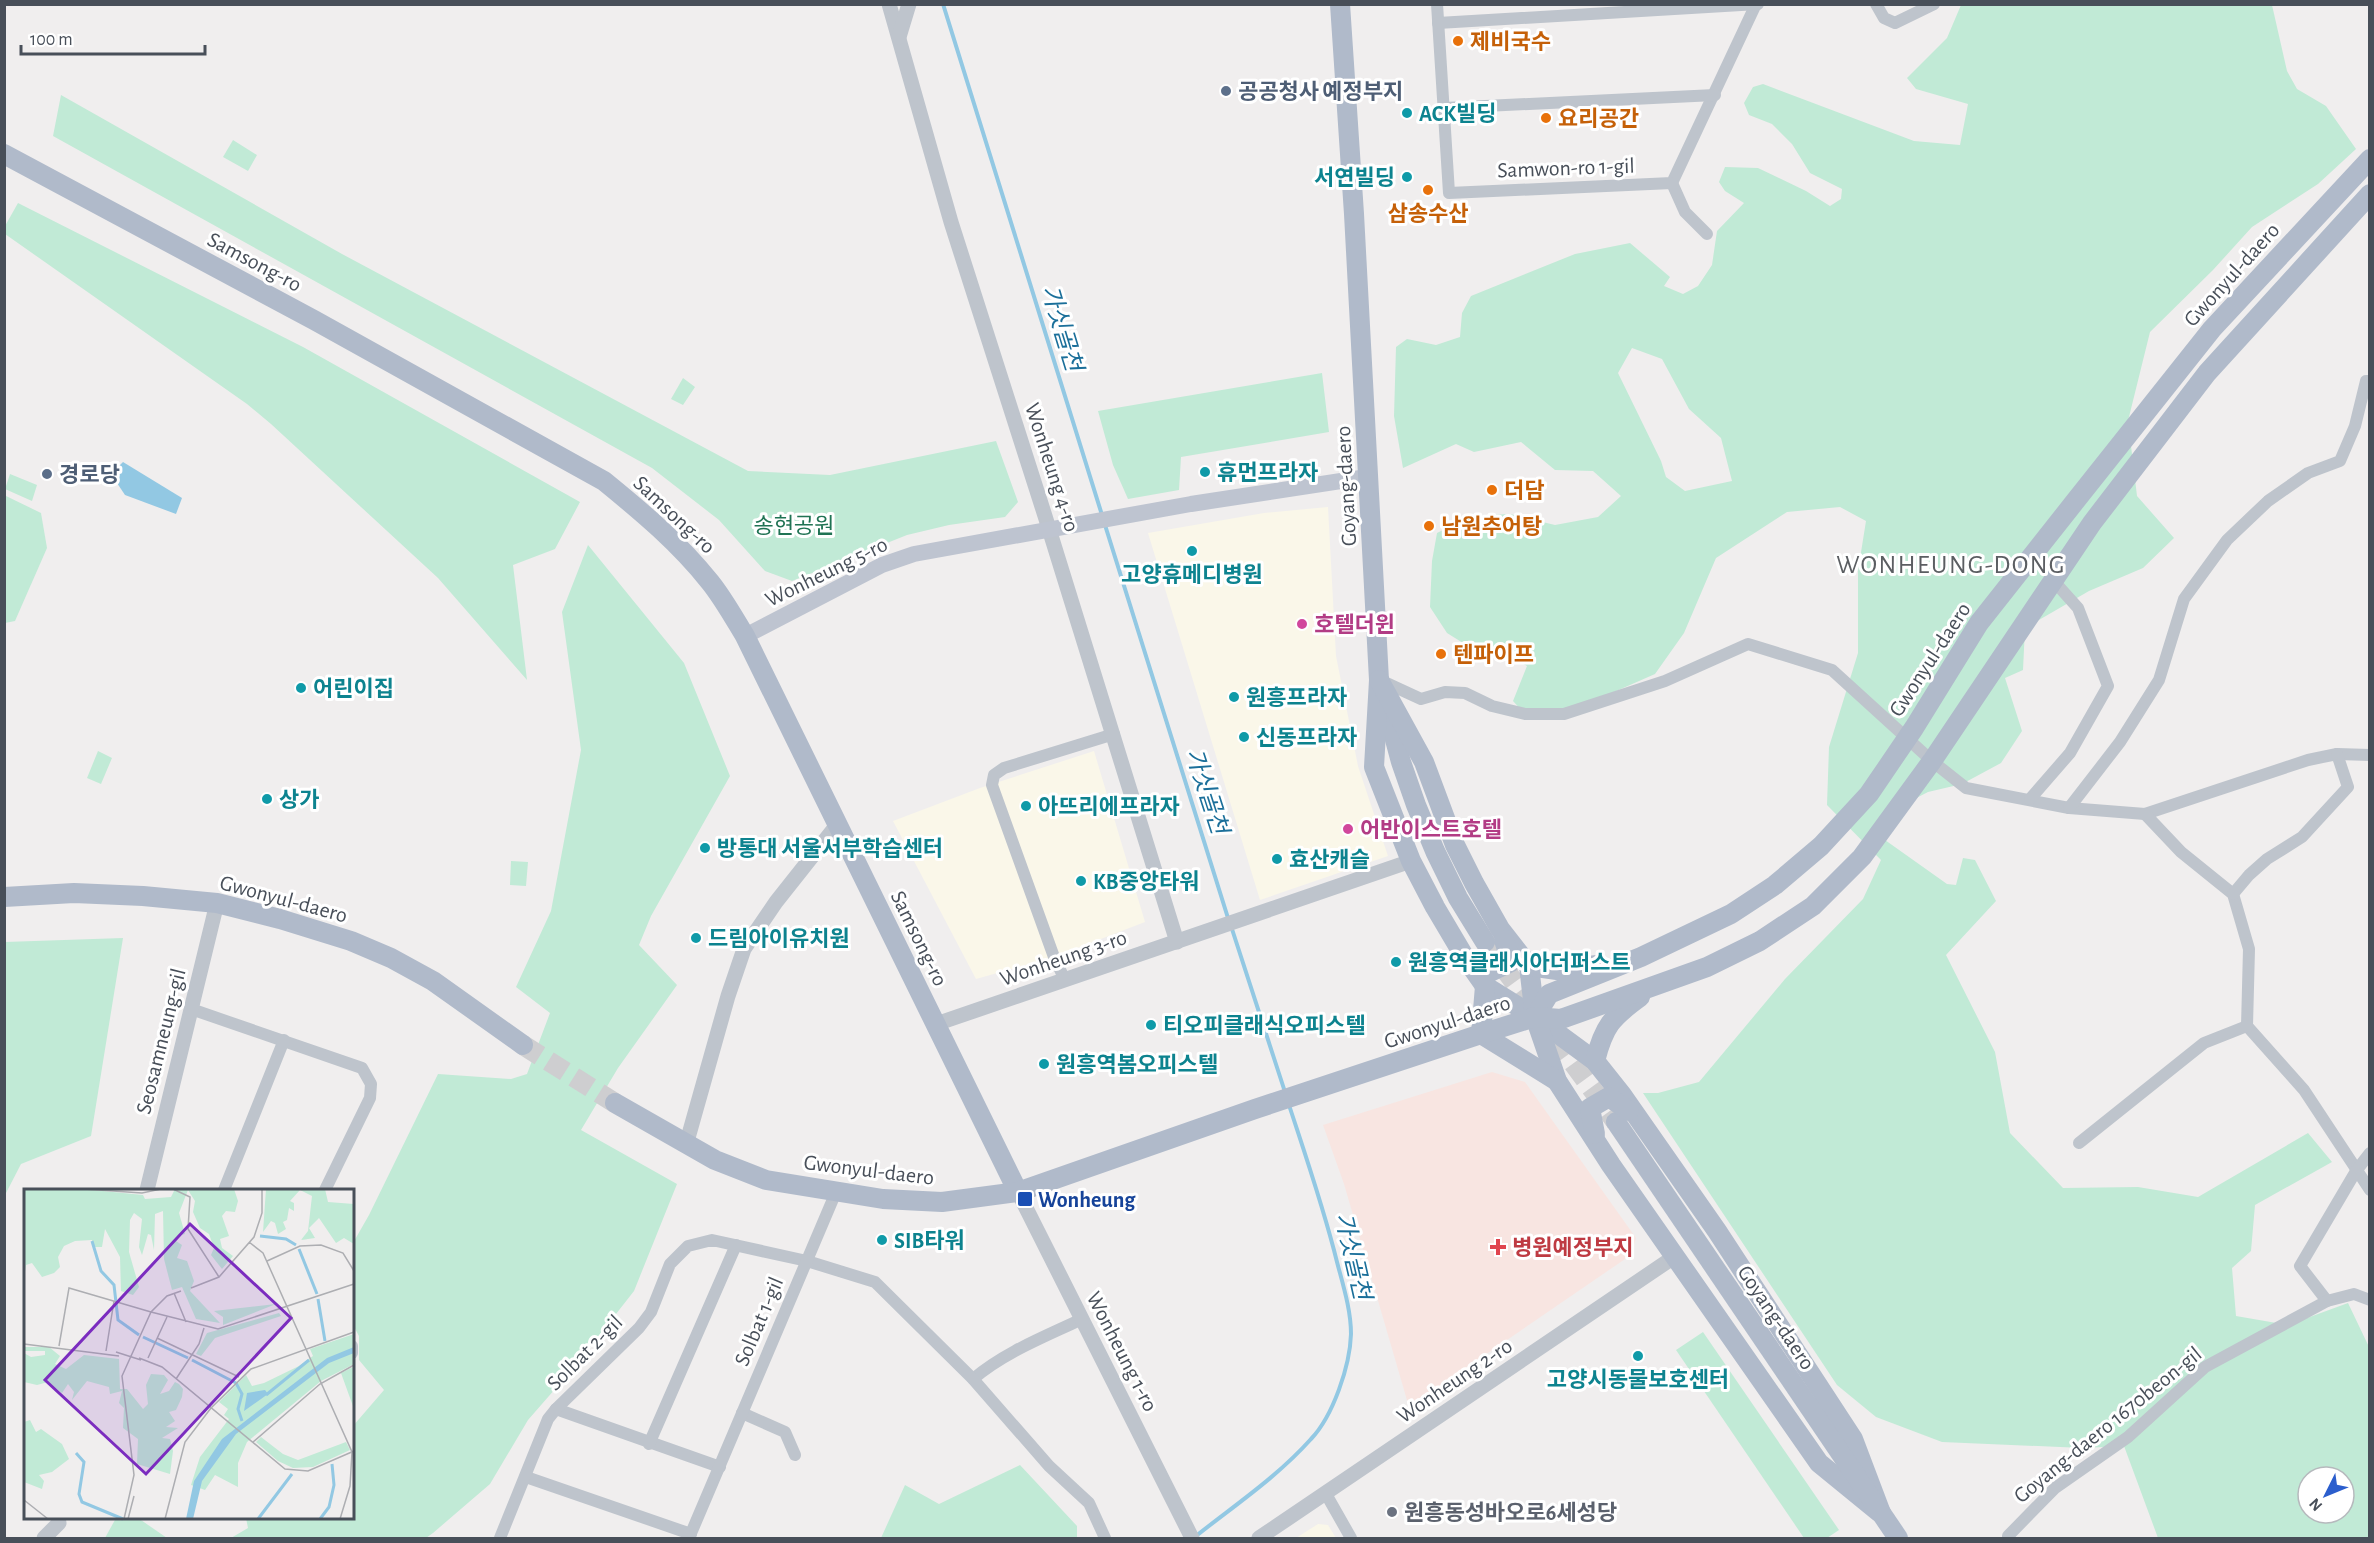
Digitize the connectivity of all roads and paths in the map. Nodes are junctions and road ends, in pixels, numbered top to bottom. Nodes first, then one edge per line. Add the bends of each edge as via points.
1 (889, 4) edge
2 (909, 4) edge
3 (1340, 4) edge
4 (1437, 4) edge
5 (1876, 4) edge
6 (1934, 4) edge
7 (1757, 5) edge
8 (1438, 22) junction
9 (899, 37) junction
10 (1715, 96) junction
11 (1444, 108) junction
12 (4, 154) edge
13 (2370, 159) edge
14 (1672, 183) junction
15 (2370, 194) edge
16 (1707, 234) dead end
17 (2370, 381) edge
18 (1367, 477) junction
19 (1050, 530) junction
20 (2052, 579) junction
21 (745, 636) junction
22 (1379, 680) junction
23 (1114, 734) junction
24 (1907, 738) junction
25 (2337, 754) junction
26 (2370, 755) edge
27 (1932, 761) junction
28 (2030, 799) junction
29 (2068, 808) junction
30 (2145, 814) junction
31 (837, 825) junction
32 (1411, 861) junction
33 (2233, 894) junction
34 (4, 897) edge
35 (217, 903) junction
36 (1500, 929) junction
37 (1177, 942) junction
38 (1485, 942) tunnel mouth
39 (1464, 956) junction
40 (1641, 957) junction
41 (1529, 966) junction
42 (1065, 980) junction
43 (1485, 986) junction
44 (1656, 986) junction
45 (191, 1009) junction
46 (1535, 1017) junction
47 (936, 1024) junction
48 (2247, 1026) junction
49 (1481, 1034) junction
50 (284, 1040) junction
51 (522, 1045) tunnel mouth
52 (1595, 1061) junction
53 (1557, 1081) junction
54 (615, 1104) tunnel mouth
55 (1636, 1116) junction
56 (1616, 1122) tunnel mouth
57 (1596, 1142) junction
58 (2079, 1143) dead end
59 (686, 1144) junction
60 (2370, 1153) edge
61 (2356, 1171) junction
62 (147, 1189) edge
63 (225, 1189) edge
64 (326, 1189) edge
65 (2370, 1190) edge
66 (836, 1192) junction
67 (1018, 1192) junction
68 (736, 1245) junction
69 (1674, 1257) junction
70 (807, 1261) junction
71 (2370, 1300) edge
72 (2327, 1301) junction
73 (1083, 1319) junction
74 (973, 1379) junction
75 (556, 1409) junction
76 (742, 1413) junction
77 (649, 1444) junction
78 (795, 1455) dead end
79 (720, 1467) junction
80 (526, 1477) junction
81 (1326, 1494) junction
82 (1881, 1514) junction
83 (61, 1520) edge
84 (1190, 1534) edge
85 (1276, 1534) edge
86 (690, 1536) edge
87 (44, 1539) edge
88 (500, 1539) edge
89 (1105, 1539) edge
90 (1259, 1539) edge
91 (1351, 1539) edge
92 (1898, 1539) edge
93 (2008, 1539) edge

1 - 9 street, Wonheung 4-ro
2 - 9 street
3 - 18 main road, Goyang-daero
4 - 8 street, Samwon-ro 1-gil
5 - 6 street via 1884,18 1895,23
7 - 8 street
7 - 10 street
8 - 11 street, Samwon-ro 1-gil
9 - 19 street, Wonheung 4-ro via 951,222
10 - 11 street
10 - 14 street
11 - 14 street, Samwon-ro 1-gil via 1449,193
12 - 21 main road, Samsong-ro via 603,481 682,550 711,583
13 - 24 main road, Gwonyul-daero via 2212,329 1979,623
14 - 16 street via 1685,212
15 - 20 main road, Gwonyul-daero via 2207,373
17 - 29 street via 2366,381 2355,426 2340,461 2308,473 2268,501 2227,540 2184,599 2159,680 2120,742
18 - 19 main road, Wonheung 5-ro
18 - 22 main road, Goyang-daero
19 - 21 main road, Wonheung 5-ro via 914,554 882,565
19 - 23 street, Wonheung 4-ro
20 - 27 main road, Gwonyul-daero
20 - 28 street via 2078,608 2108,686 2070,753
21 - 31 main road, Samsong-ro
22 - 24 street via 1421,699 1445,692 1465,693 1492,706 1525,714 1564,714 1665,681 1748,644 1832,670
22 - 32 main road via 1374,767
22 - 36 main road via 1424,762 1455,845
22 - 38 main road, Goyang-daero via 1416,806 1449,879
23 - 37 street, Wonheung 4-ro
23 - 42 street via 1004,768 994,775 992,785
24 - 27 street
24 - 40 main road, Gwonyul-daero via 1869,794 1821,846 1775,885 1731,914
25 - 26 street
25 - 30 street
25 - 33 street via 2348,787 2302,837 2267,860
27 - 28 street via 1966,788
27 - 44 main road, Gwonyul-daero via 1862,857 1814,906 1760,941
28 - 29 street
29 - 30 street
30 - 33 street via 2181,852
31 - 47 main road, Samsong-ro
31 - 59 street via 744,949
32 - 37 street, Wonheung 3-ro
32 - 39 main road
33 - 48 street via 2249,949
34 - 35 main road, Gwonyul-daero via 74,893
35 - 45 street, Seosamneung-gil
35 - 51 main road, Gwonyul-daero via 331,935 391,958 433,981
36 - 39 main road via 1511,962 1488,973
36 - 41 main road
37 - 42 street, Wonheung 3-ro
39 - 43 main road
40 - 41 main road via 1575,969
40 - 46 main road, Gwonyul-daero via 1549,994
41 - 46 main road
42 - 47 street, Wonheung 3-ro
43 - 46 main road
43 - 49 main road
44 - 46 main road, Gwonyul-daero via 1561,1018
44 - 52 main road via 1606,1026
45 - 50 street
45 - 62 street, Seosamneung-gil
46 - 49 main road, Gwonyul-daero
46 - 52 main road
46 - 53 main road
47 - 67 main road, Samsong-ro
48 - 58 street via 2204,1043
48 - 61 street via 2304,1090
49 - 53 main road
49 - 67 main road, Gwonyul-daero
50 - 63 street
50 - 64 street via 362,1068 370,1084 370,1098
52 - 55 main road
53 - 57 main road
54 - 59 main road, Gwonyul-daero
55 - 57 main road via 1609,1097 1590,1108
55 - 82 main road via 1717,1231 1853,1439
56 - 82 main road, Goyang-daero
57 - 69 main road
59 - 66 main road, Gwonyul-daero via 766,1180
60 - 61 street
61 - 65 street
61 - 72 street via 2301,1266
66 - 67 main road, Gwonyul-daero via 942,1202
66 - 70 street, Solbat 1-gil
67 - 73 street, Wonheung 1-ro
68 - 70 street, Solbat 2-gil
68 - 75 street, Solbat 2-gil via 712,1240 688,1246 670,1264 651,1312 639,1328
68 - 77 street
69 - 81 street, Wonheung 2-ro
69 - 82 main road via 1819,1463
70 - 74 street, Solbat 2-gil via 875,1282
70 - 76 street, Solbat 1-gil
71 - 72 street, Goyang-daero 1670beon-gil via 2354,1293
72 - 93 street, Goyang-daero 1670beon-gil via 2205,1367 2128,1437 2055,1488
73 - 74 street via 1016,1350
73 - 84 street, Wonheung 1-ro
74 - 89 street, Solbat 2-gil via 1049,1466 1089,1503
75 - 77 street
75 - 80 street, Solbat 2-gil via 548,1419
76 - 78 street via 785,1432
76 - 79 street, Solbat 1-gil
77 - 79 street
79 - 86 street, Solbat 1-gil
80 - 86 street, Solbat 1-gil
80 - 88 street, Solbat 2-gil
81 - 85 street, Wonheung 2-ro
81 - 91 street
82 - 92 main road, Goyang-daero
83 - 87 street
85 - 90 street, Wonheung 2-ro

